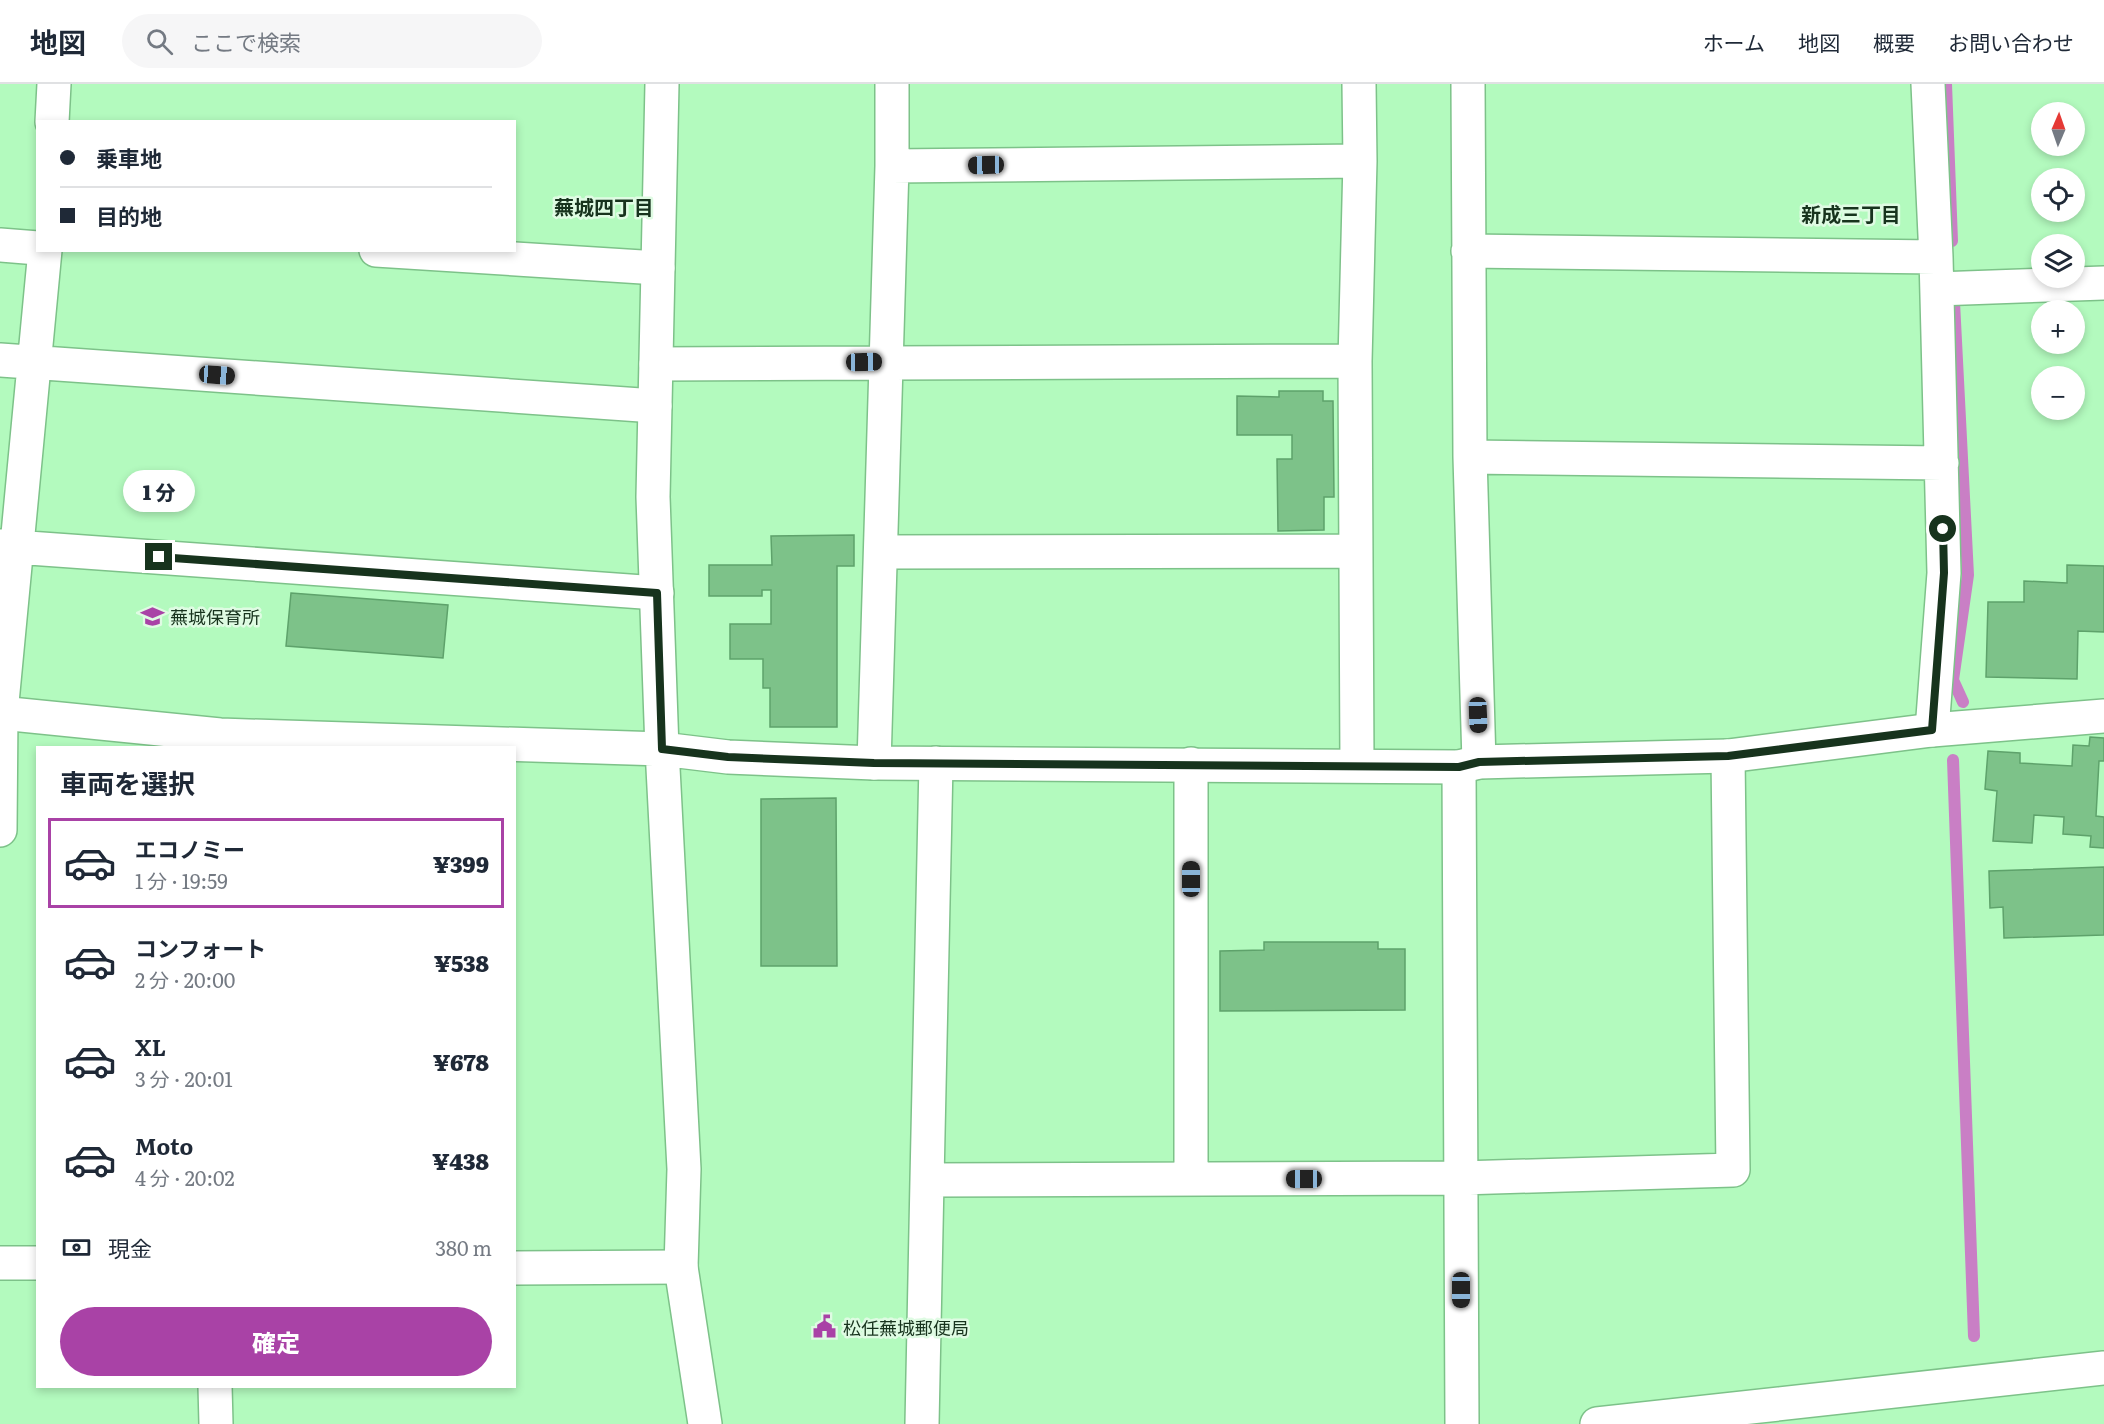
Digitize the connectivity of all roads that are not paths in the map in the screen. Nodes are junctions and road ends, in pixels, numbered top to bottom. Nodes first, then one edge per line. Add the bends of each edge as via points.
1 (54, 84) edge
2 (662, 84) edge
3 (891, 84) edge
4 (1359, 84) edge
5 (1468, 84) edge
6 (1928, 84) edge
7 (52, 120) edge
8 (1360, 161) junction
9 (892, 166) junction
10 (0, 244) edge
11 (36, 248) edge
12 (45, 252) edge
13 (407, 252) edge
14 (1468, 252) junction
15 (658, 268) junction
16 (1936, 273) junction
17 (2104, 283) edge
18 (0, 360) edge
19 (887, 361) junction
20 (1355, 361) junction
21 (32, 362) junction
22 (656, 364) junction
23 (655, 406) junction
24 (1470, 457) junction
25 (1942, 463) junction
26 (8, 546) edge
27 (1356, 551) junction
28 (881, 552) junction
29 (657, 593) junction
30 (1, 713) edge
31 (2104, 716) edge
32 (1932, 730) junction
33 (220, 741) edge
34 (444, 745) edge
35 (498, 746) edge
36 (516, 746) edge
37 (662, 749) junction
38 (1728, 756) junction
39 (874, 763) junction
40 (936, 763) junction
41 (1191, 764) junction
42 (1469, 764) junction
43 (1357, 765) junction
44 (0, 830) edge
45 (1461, 1178) junction
46 (1191, 1179) junction
47 (927, 1180) junction
48 (0, 1263) edge
49 (36, 1263) edge
50 (681, 1267) junction
51 (516, 1269) edge
52 (2104, 1368) edge
53 (215, 1388) edge
54 (216, 1424) edge
55 (705, 1424) edge
56 (922, 1424) edge
57 (1462, 1424) edge
58 (1597, 1424) edge

1 - 7 street
2 - 15 street
3 - 9 street
4 - 8 street
5 - 14 street
6 - 16 street
8 - 9 street
8 - 20 street
9 - 19 street
10 - 11 street
12 - 21 street
13 - 15 street
14 - 16 street
14 - 24 street
15 - 22 street
16 - 17 street
16 - 25 street
18 - 21 street
19 - 20 street
19 - 22 street
19 - 28 street
20 - 27 street
21 - 23 street
21 - 26 street
22 - 23 street
23 - 29 street
24 - 25 street
24 - 42 street
25 - 32 street via 1944,573
26 - 29 street
26 - 30 street
27 - 28 street
27 - 43 street
28 - 39 street
29 - 37 street
30 - 33 street
30 - 44 street
31 - 32 street
32 - 38 street
33 - 34 street
34 - 35 street
36 - 37 street
37 - 39 street via 728,757
37 - 50 street via 684,1169
38 - 42 street
38 - 45 street via 1733,1170
39 - 40 street
40 - 41 street
40 - 47 street
41 - 43 street
41 - 46 street
42 - 43 street
42 - 45 street
45 - 46 street
45 - 57 street
46 - 47 street
47 - 56 street
48 - 49 street
50 - 51 street
50 - 55 street
52 - 58 street
53 - 54 street

